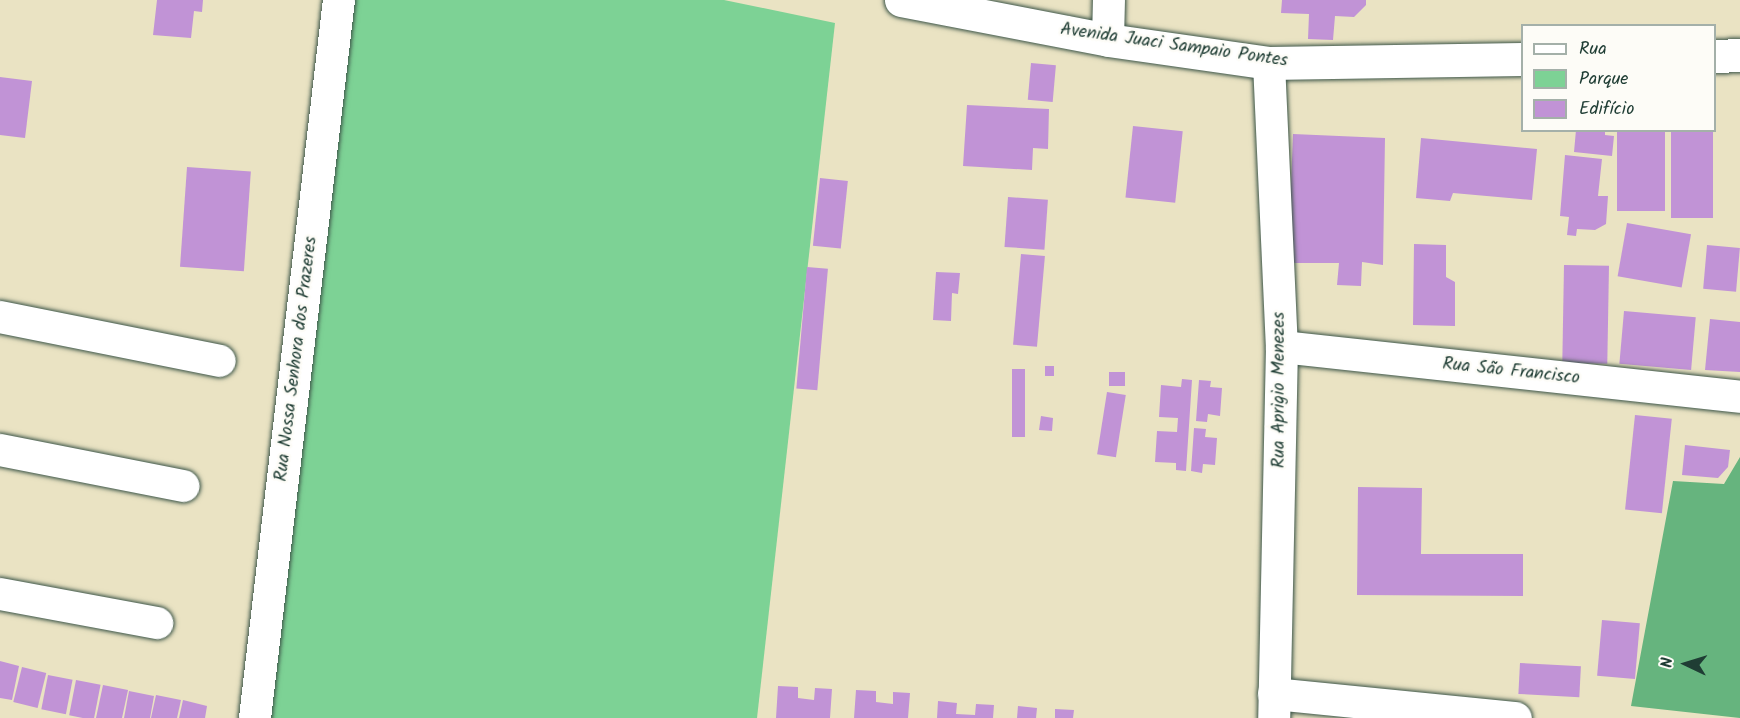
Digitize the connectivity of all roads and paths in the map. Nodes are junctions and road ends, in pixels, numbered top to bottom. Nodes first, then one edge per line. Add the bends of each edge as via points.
1 (339, 0) edge
2 (901, 0) edge
3 (1109, 0) edge
4 (1108, 40) junction
5 (1740, 55) edge
6 (1716, 56) edge
7 (1521, 59) edge
8 (1269, 63) junction
9 (0, 317) edge
10 (1282, 347) junction
11 (220, 361) dead end
12 (1740, 397) edge
13 (0, 450) edge
14 (183, 486) dead end
15 (0, 594) edge
16 (157, 623) dead end
17 (1274, 706) edge
18 (255, 718) edge
19 (1516, 718) edge

1 - 18 street, Rua Nossa Senhora dos Prazeres
2 - 4 main road, Avenida Juaci Sampaio Pontes
3 - 4 street
4 - 8 main road, Avenida Juaci Sampaio Pontes
5 - 6 main road
7 - 8 main road, Avenida Juaci Sampaio Pontes
8 - 10 street, Rua Aprigio Menezes
9 - 11 street
10 - 12 street, Rua São Francisco
10 - 17 street, Rua Aprigio Menezes
13 - 14 street
15 - 16 street
17 - 19 street

